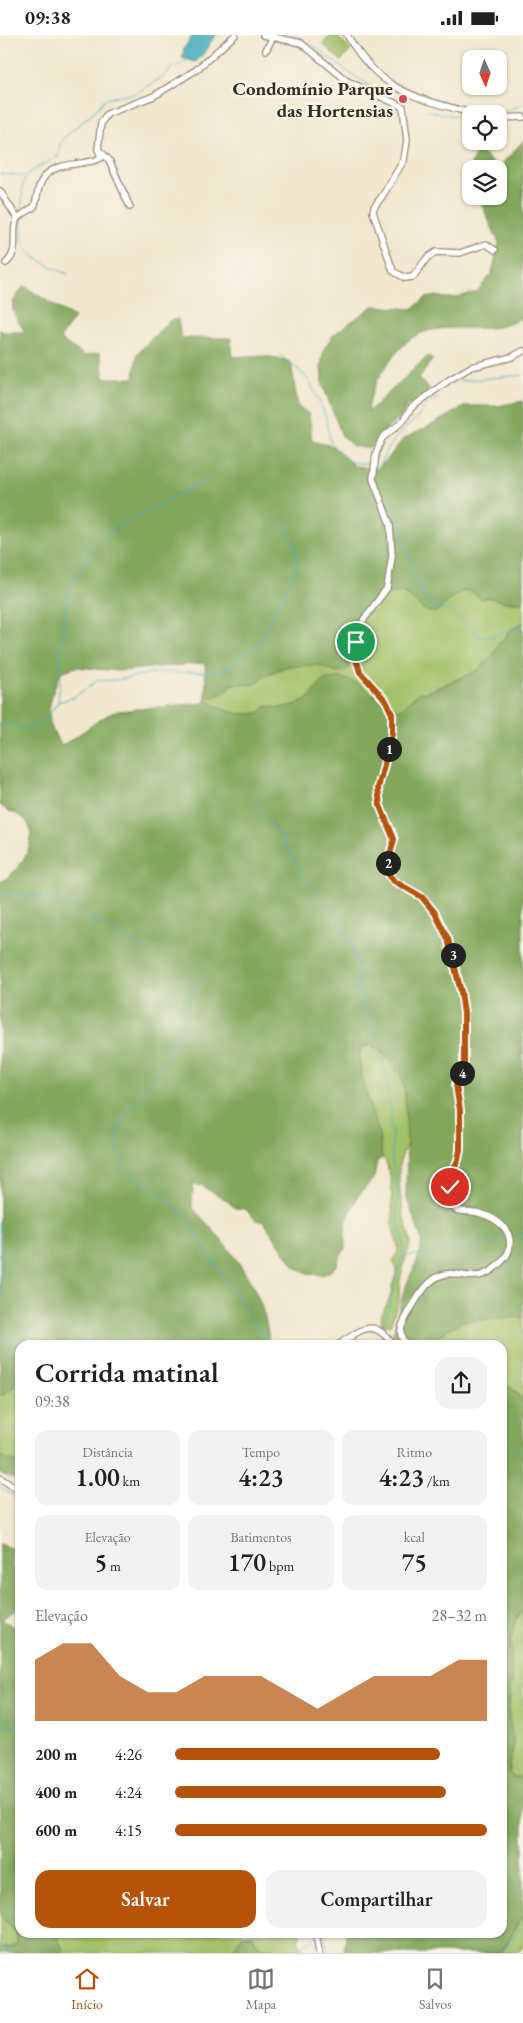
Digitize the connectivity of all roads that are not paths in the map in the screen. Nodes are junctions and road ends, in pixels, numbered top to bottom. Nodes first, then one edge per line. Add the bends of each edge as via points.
1 (235, 35) edge
2 (263, 35) edge
3 (347, 35) edge
4 (273, 37) junction
5 (266, 50) dead end
6 (403, 92) junction
7 (410, 95) junction
8 (400, 104) junction
9 (462, 110) edge
10 (523, 117) edge
11 (507, 118) edge
12 (98, 149) junction
13 (0, 191) edge
14 (130, 207) dead end
15 (17, 218) junction
16 (495, 250) dead end
17 (6, 263) dead end
18 (523, 351) edge
19 (346, 1340) edge
20 (390, 1340) edge
21 (403, 1340) edge
22 (0, 1478) edge
23 (15, 1488) edge
24 (317, 1938) edge
25 (319, 1953) edge

1 - 12 street via 196,70 154,96 107,114 101,123
2 - 4 street
3 - 6 street via 383,80
4 - 5 street
4 - 8 street via 301,43 347,81
6 - 7 street
6 - 8 street
7 - 8 street
7 - 9 street
8 - 16 street via 407,139 404,160 373,212 392,271 405,278 413,277 427,258 436,252 460,253 486,244
10 - 11 street
12 - 14 street via 109,160
12 - 15 street via 100,158 96,160 66,165 48,173 41,182 34,207
13 - 15 street
15 - 17 street via 14,252
18 - 21 street via 466,369 413,406 403,421 382,438 372,475 390,524 392,556 386,588 360,626 356,659 360,672 386,701 392,714 392,734 378,788 380,806 394,839 388,871 394,881 422,897 435,913 448,939 461,992 464,1066 456,1085 460,1150 450,1181 451,1203 456,1210 480,1213 499,1222 506,1227 510,1239 503,1261 484,1275 451,1274 427,1285 414,1301 400,1329
19 - 20 street via 361,1331 376,1328 386,1333
22 - 23 street
24 - 25 street

